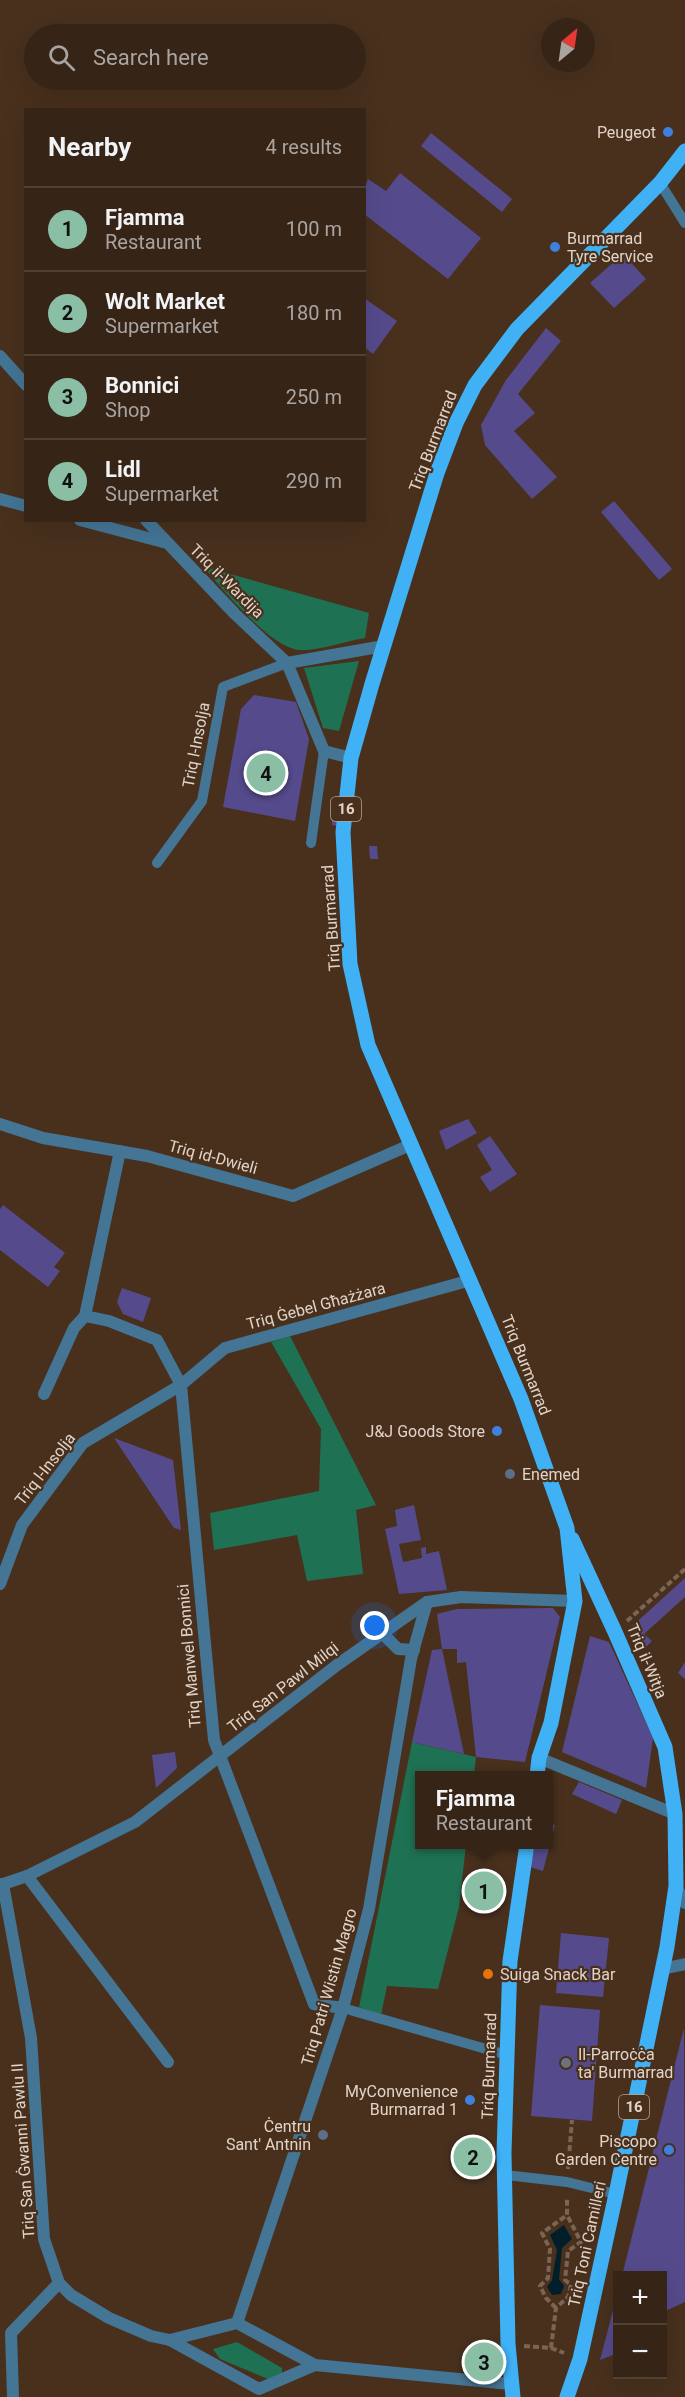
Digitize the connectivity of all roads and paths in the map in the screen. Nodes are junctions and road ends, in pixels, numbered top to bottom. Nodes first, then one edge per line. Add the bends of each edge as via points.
1 (685, 151) edge
2 (660, 183) junction
3 (685, 223) edge
4 (0, 356) edge
5 (24, 383) edge
6 (0, 499) edge
7 (24, 505) edge
8 (88, 522) edge
9 (148, 522) edge
10 (167, 543) junction
11 (384, 646) junction
12 (287, 663) junction
13 (324, 751) junction
14 (351, 758) junction
15 (311, 843) dead end
16 (157, 863) dead end
17 (0, 1124) edge
18 (410, 1145) junction
19 (120, 1151) junction
20 (471, 1280) junction
21 (85, 1316) junction
22 (181, 1385) junction
23 (44, 1394) dead end
24 (567, 1528) junction
25 (685, 1569) edge
26 (0, 1582) edge
27 (575, 1601) junction
28 (427, 1602) junction
29 (381, 1632) junction
30 (615, 1632) junction
31 (414, 1650) junction
32 (221, 1757) junction
33 (539, 1758) junction
34 (538, 1771) edge
35 (675, 1814) junction
36 (526, 1849) edge
37 (27, 1876) junction
38 (2, 1884) edge
39 (676, 1886) junction
40 (685, 1903) edge
41 (685, 1964) edge
42 (662, 1970) junction
43 (344, 2008) junction
44 (507, 2055) junction
45 (168, 2061) dead end
46 (572, 2120) dead end
47 (506, 2175) junction
48 (567, 2182) junction
49 (616, 2194) junction
50 (567, 2215) junction
51 (59, 2283) junction
52 (556, 2308) junction
53 (237, 2323) junction
54 (170, 2340) junction
55 (508, 2344) junction
56 (315, 2365) junction
57 (512, 2391) edge
58 (259, 2393) edge
59 (13, 2397) edge
60 (567, 2397) edge

1 - 2 main road, Triq Burmarrad / 16
2 - 3 lane
2 - 11 main road, Triq Burmarrad / 16 via 517,329 475,384 437,473
4 - 5 street
6 - 7 street
8 - 10 street
9 - 10 street, Triq il-Wardija
10 - 12 street, Triq il-Wardija
11 - 12 street
11 - 14 main road, Triq Burmarrad / 16
12 - 13 street, Triq il-Wardija
12 - 16 lane, Triq l-Insolja via 224,687 202,801
13 - 14 street
13 - 15 lane
14 - 18 main road, Triq Burmarrad / 16 via 343,832 350,964 368,1046
17 - 19 street, Triq id-Dwieli via 43,1138
18 - 19 street, Triq id-Dwieli via 293,1196
18 - 20 main road, Triq Burmarrad / 16
19 - 21 street
20 - 22 street, Triq Ġebel Għażżara via 225,1348
20 - 24 main road, Triq Burmarrad / 16 via 521,1399
21 - 22 street, Triq Manwel Bonnici via 157,1340
21 - 23 street via 74,1328
22 - 26 street, Triq l-Insolja via 83,1443 22,1525
22 - 32 street, Triq Manwel Bonnici via 214,1740
24 - 27 main road, Triq Burmarrad / 16
24 - 30 main road, Triq il-Witja / 16
25 - 30 path
27 - 28 street, Triq San Pawl Milqi via 461,1597
27 - 33 main road, Triq Burmarrad / 16 via 551,1723
28 - 29 street, Triq San Pawl Milqi
28 - 31 street, Triq Patri Wistin Magro
29 - 31 street via 398,1649
29 - 32 street, Triq San Pawl Milqi
30 - 35 main road, Triq il-Witja / 16 via 665,1747
31 - 43 street, Triq Patri Wistin Magro via 369,1909
32 - 37 street, Triq San Pawl Milqi via 135,1822
32 - 43 street, Triq Manwel Bonnici via 314,2004
33 - 34 main road, Triq Burmarrad / 16
33 - 35 street
35 - 39 main road, Triq Toni Camilleri / 16
36 - 44 main road, Triq Burmarrad via 510,1961
37 - 38 street, Triq San Pawl Milqi
37 - 45 street
38 - 51 street, Triq San Ġwanni Pawlu II via 31,2038 44,2238
39 - 40 street
39 - 42 main road, Triq Toni Camilleri / 16
41 - 42 street
42 - 49 main road, Triq Toni Camilleri / 16
43 - 44 lane
43 - 53 street, Triq Patri Wistin Magro
44 - 47 main road, Triq Burmarrad
46 - 48 path
47 - 48 lane
47 - 55 main road, Triq Burmarrad
48 - 49 lane
48 - 50 path
49 - 60 main road, Triq Toni Camilleri / 16 via 580,2359
50 - 52 path via 580,2242 568,2251 565,2280 571,2285 568,2297
50 - 52 path via 542,2233 550,2248 548,2278 540,2286
51 - 54 street via 109,2319 151,2337
51 - 59 street via 11,2333
52 - 55 path via 551,2348
53 - 54 street
53 - 56 street
54 - 58 street
55 - 57 main road, Triq Burmarrad
56 - 57 street
56 - 58 street

